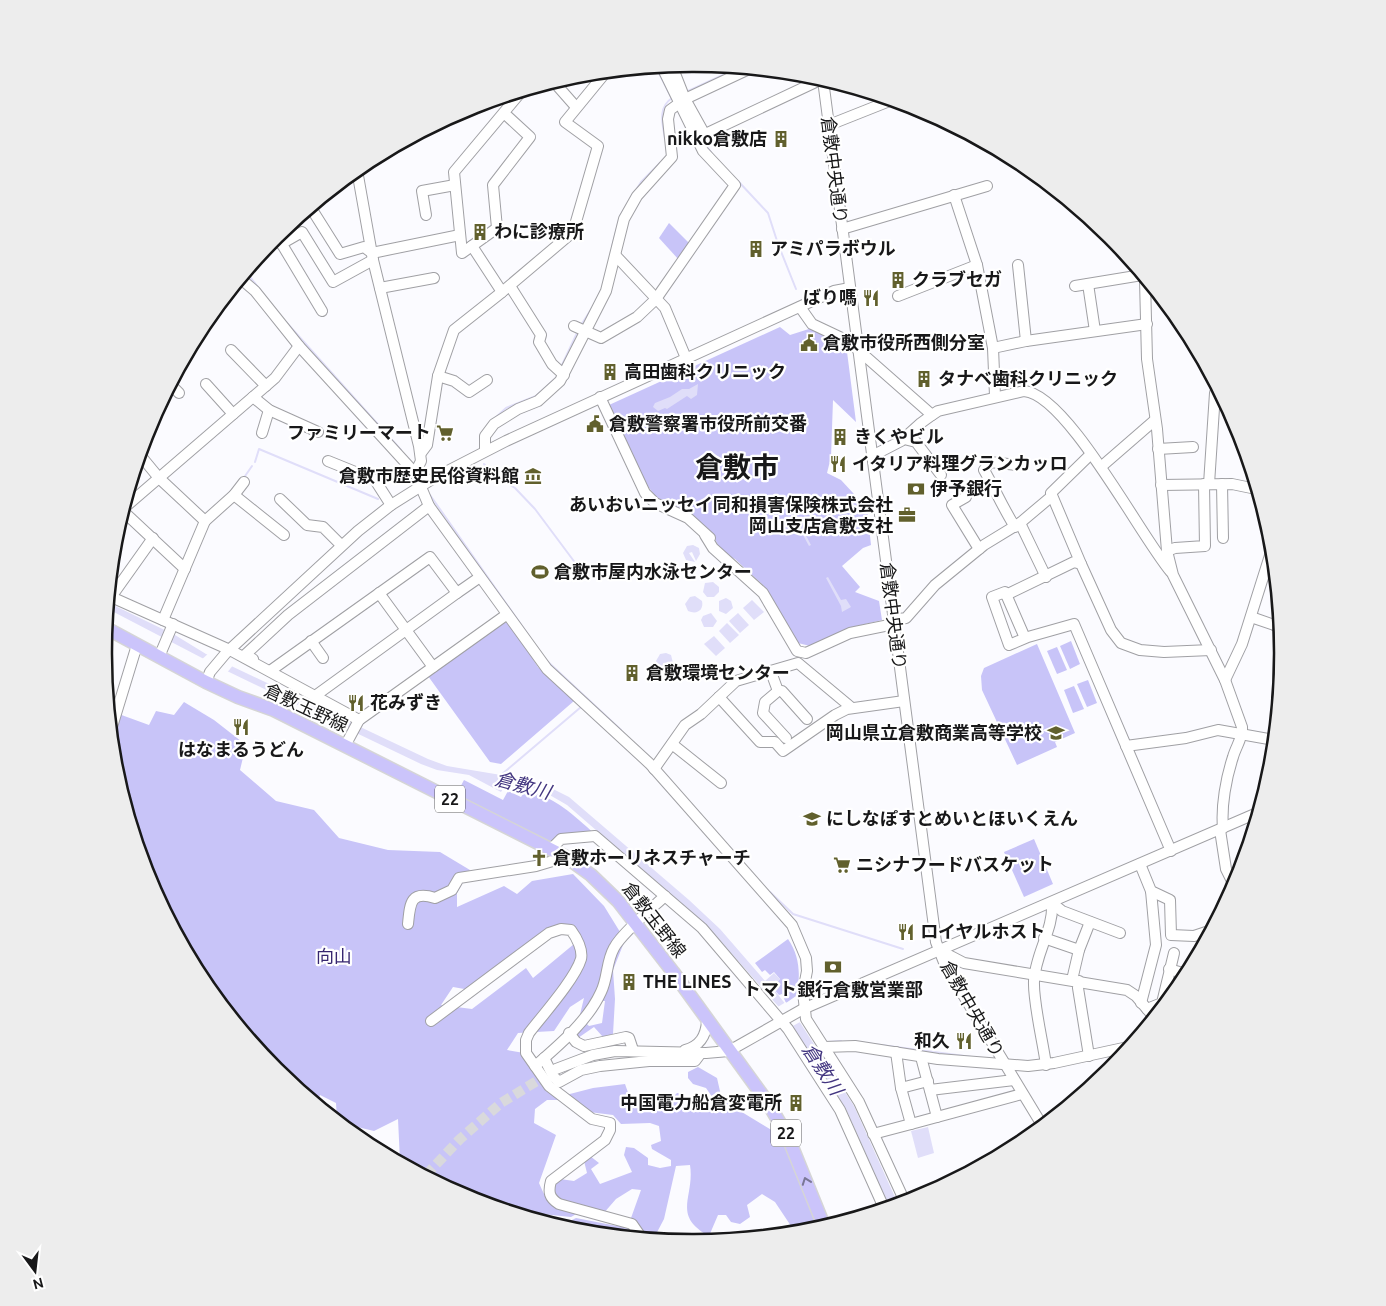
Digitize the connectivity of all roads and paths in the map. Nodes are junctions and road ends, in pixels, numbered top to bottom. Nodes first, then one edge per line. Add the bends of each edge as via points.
1 (666, 73) edge
2 (674, 73) edge
3 (733, 74) edge
4 (599, 80) edge
5 (810, 85) edge
6 (560, 88) edge
7 (823, 88) edge
8 (678, 92) junction
9 (514, 101) edge
10 (882, 104) edge
11 (576, 107) junction
12 (504, 113) junction
13 (829, 125) junction
14 (701, 136) junction
15 (359, 178) edge
16 (456, 185) junction
17 (987, 186) dead end
18 (954, 196) junction
19 (314, 213) edge
20 (426, 215) dead end
21 (842, 229) junction
22 (460, 235) junction
23 (290, 236) edge
24 (282, 244) edge
25 (472, 246) junction
26 (374, 254) junction
27 (616, 256) junction
28 (977, 266) junction
29 (1018, 266) dead end
30 (1134, 276) edge
31 (434, 278) dead end
32 (246, 283) edge
33 (1088, 284) junction
34 (1075, 286) dead end
35 (383, 288) junction
36 (850, 288) junction
37 (506, 289) junction
38 (1145, 290) edge
39 (898, 296) dead end
40 (656, 299) junction
41 (800, 307) junction
42 (322, 311) dead end
43 (1147, 324) junction
44 (574, 326) dead end
45 (584, 330) junction
46 (1095, 331) junction
47 (1026, 340) junction
48 (299, 346) junction
49 (993, 348) junction
50 (858, 349) junction
51 (231, 350) dead end
52 (686, 358) junction
53 (564, 375) junction
54 (438, 376) junction
55 (487, 380) dead end
56 (206, 384) dead end
57 (266, 386) junction
58 (176, 390) edge
59 (179, 393) dead end
60 (995, 396) junction
61 (254, 397) junction
62 (600, 397) junction
63 (1215, 397) edge
64 (270, 410) junction
65 (935, 413) junction
66 (233, 414) junction
67 (1155, 420) junction
68 (318, 432) dead end
69 (262, 433) dead end
70 (904, 439) junction
71 (1193, 447) dead end
72 (1158, 449) junction
73 (485, 451) junction
74 (421, 454) junction
75 (1090, 455) junction
76 (872, 456) junction
77 (145, 461) edge
78 (328, 461) dead end
79 (1017, 464) dead end
80 (1102, 466) junction
81 (415, 473) junction
82 (941, 475) dead end
83 (159, 478) junction
84 (244, 482) dead end
85 (1207, 484) junction
86 (1222, 484) junction
87 (1161, 485) junction
88 (420, 486) junction
89 (1250, 488) edge
90 (234, 495) junction
91 (1052, 496) junction
92 (966, 497) dead end
93 (280, 499) dead end
94 (132, 502) edge
95 (391, 505) junction
96 (429, 506) junction
97 (130, 515) edge
98 (205, 520) junction
99 (1018, 525) junction
100 (705, 534) junction
101 (284, 535) dead end
102 (153, 538) junction
103 (1223, 538) dead end
104 (341, 545) junction
105 (718, 545) dead end
106 (979, 549) junction
107 (1167, 551) junction
108 (1081, 564) junction
109 (185, 568) junction
110 (1267, 568) edge
111 (1173, 575) junction
112 (480, 577) junction
113 (1046, 577) junction
114 (116, 588) edge
115 (379, 593) junction
116 (457, 593) junction
117 (1006, 595) junction
118 (115, 599) edge
119 (506, 615) junction
120 (1250, 617) junction
121 (894, 622) junction
122 (169, 624) junction
123 (1272, 624) edge
124 (406, 630) junction
125 (113, 632) edge
126 (1025, 638) junction
127 (311, 642) junction
128 (137, 645) junction
129 (1208, 651) junction
130 (161, 652) junction
131 (228, 652) junction
132 (806, 653) junction
133 (323, 658) dead end
134 (251, 662) junction
135 (798, 663) junction
136 (433, 667) junction
137 (270, 671) junction
138 (771, 672) junction
139 (208, 677) junction
140 (1225, 680) junction
141 (778, 691) junction
142 (315, 696) junction
143 (719, 697) junction
144 (904, 701) junction
145 (852, 708) junction
146 (116, 714) edge
147 (807, 719) dead end
148 (358, 721) junction
149 (1242, 734) junction
150 (786, 738) dead end
151 (1267, 739) edge
152 (347, 741) junction
153 (672, 744) junction
154 (1126, 746) junction
155 (654, 763) junction
156 (721, 783) dead end
157 (1250, 816) edge
158 (1222, 829) junction
159 (551, 849) junction
160 (1171, 851) junction
161 (566, 857) junction
162 (1140, 864) junction
163 (1229, 875) edge
164 (1152, 891) junction
165 (665, 896) junction
166 (1052, 903) junction
167 (1090, 922) junction
168 (408, 924) dead end
169 (636, 924) junction
170 (1120, 933) dead end
171 (1201, 934) edge
172 (1044, 938) junction
173 (939, 950) junction
174 (1079, 950) junction
175 (1174, 953) dead end
176 (1170, 969) junction
177 (1179, 972) edge
178 (1034, 978) junction
179 (1077, 983) junction
180 (1165, 991) edge
181 (803, 1008) junction
182 (1147, 1009) edge
183 (786, 1017) junction
184 (431, 1021) dead end
185 (707, 1021) junction
186 (569, 1033) junction
187 (824, 1047) junction
188 (1116, 1049) edge
189 (633, 1050) junction
190 (729, 1051) junction
191 (676, 1052) junction
192 (896, 1052) junction
193 (701, 1053) junction
194 (1089, 1054) junction
195 (921, 1057) junction
196 (544, 1058) junction
197 (1046, 1062) junction
198 (1005, 1065) junction
199 (535, 1066) junction
200 (556, 1069) tunnel mouth
201 (1014, 1080) junction
202 (929, 1085) junction
203 (901, 1088) junction
204 (1022, 1094) junction
205 (937, 1117) junction
206 (1038, 1120) edge
207 (911, 1124) junction
208 (874, 1134) junction
209 (902, 1194) edge
210 (881, 1202) edge
211 (821, 1219) edge
212 (637, 1231) edge

1 - 8 street
2 - 8 street
3 - 8 street
4 - 11 street
5 - 14 street
6 - 11 street
7 - 13 street, 倉敷中央通り
8 - 14 street
8 - 27 street via 668,119 672,157 637,196 624,219
9 - 12 street
10 - 13 street
11 - 37 street via 565,122 598,146 572,232
12 - 16 street via 454,172
12 - 25 street via 530,137 493,185 497,228
13 - 21 street, 倉敷中央通り
14 - 40 street via 703,151 735,185
15 - 26 street
16 - 20 street via 422,191
16 - 22 street
17 - 18 street
18 - 21 street
18 - 28 street
19 - 26 street via 340,254 364,247
21 - 36 street, 倉敷中央通り
22 - 25 street via 462,252
22 - 26 street
23 - 26 street via 302,232 333,282
24 - 42 street
25 - 37 street
26 - 35 street
27 - 40 street
27 - 45 street via 606,291
28 - 39 street
28 - 49 street
29 - 47 street
30 - 33 street
31 - 35 street
32 - 48 street
33 - 34 street
33 - 46 street
35 - 74 street
36 - 41 street via 834,291
36 - 50 street, 倉敷中央通り
37 - 53 street via 541,335 539,342 552,364
37 - 54 street via 454,330
38 - 43 street
40 - 45 street via 637,316 601,338
40 - 52 street via 664,308
41 - 50 street via 812,324 840,336
41 - 52 street
43 - 46 street
43 - 67 street via 1147,359
44 - 45 street
45 - 53 street
46 - 47 street
47 - 49 street
48 - 57 street
48 - 81 street
49 - 60 street
50 - 65 street
50 - 76 street, 倉敷中央通り
51 - 57 street
52 - 62 street
53 - 73 street via 538,401 494,424 485,436
54 - 55 street via 454,381 469,392
54 - 74 street via 427,445
56 - 66 street
57 - 61 street
58 - 59 street
60 - 65 street
60 - 75 street via 1024,391 1036,393 1048,401
61 - 64 street
61 - 66 street
62 - 73 street
62 - 100 street via 645,493 655,503 688,518
63 - 85 street
64 - 68 street
64 - 69 street
65 - 70 street
66 - 83 street
67 - 72 street
67 - 80 street
70 - 76 street
70 - 82 street via 916,442
71 - 72 street
72 - 87 street
73 - 88 street
74 - 81 street
75 - 80 street
75 - 91 street
76 - 121 street, 倉敷中央通り
77 - 83 street
78 - 95 street via 375,480
79 - 99 street via 990,462 984,470 999,496 1000,504
80 - 111 street
81 - 88 street
83 - 94 street
83 - 98 street
84 - 90 street
85 - 86 street
85 - 87 street
85 - 107 street via 1205,546
86 - 89 street
86 - 103 street
87 - 107 street
88 - 95 street
88 - 96 street
90 - 98 street
90 - 101 street
91 - 99 street
91 - 108 street
92 - 106 street via 952,505
93 - 104 street via 307,525 323,527
95 - 104 street
96 - 112 street via 474,559
96 - 134 street via 288,616 245,654 254,659
97 - 102 street
98 - 109 street
99 - 106 street
99 - 113 street
100 - 105 street
100 - 132 street via 712,548 763,593 793,646 797,651
102 - 109 street
102 - 114 street
104 - 131 street
106 - 121 street via 928,590 906,618
107 - 111 street
108 - 113 street via 1074,562
108 - 129 street via 1111,630 1122,643 1140,650
109 - 122 street
110 - 120 street
111 - 129 street
112 - 116 street
112 - 119 street via 499,594
113 - 117 street
115 - 116 street via 430,557
115 - 124 street
115 - 127 street
116 - 124 street
117 - 126 street
117 - 126 street via 1005,592 992,598 1005,636 1009,645
118 - 122 street
119 - 136 street
119 - 155 street via 550,667
120 - 123 street
120 - 140 street via 1242,644
121 - 132 street via 850,633
121 - 144 street, 倉敷中央通り
122 - 130 street
122 - 131 street
124 - 136 street
124 - 142 street
125 - 128 main road, 倉敷玉野線 / 22
126 - 154 street via 1074,624
127 - 133 street
127 - 137 street
128 - 130 main road, 倉敷玉野線 / 22
128 - 146 street
129 - 140 street
130 - 139 main road, 倉敷玉野線 / 22
131 - 134 street
131 - 139 street
132 - 135 street
134 - 137 street
135 - 138 street
135 - 145 street
136 - 148 street
137 - 142 street
138 - 141 street
138 - 143 street via 736,681
139 - 152 main road, 倉敷玉野線 / 22 via 238,697
140 - 149 street
141 - 147 street via 782,691
141 - 150 street via 765,702 763,713
142 - 148 street
143 - 145 street via 760,742 775,742 783,751 835,715
143 - 153 street via 685,725
144 - 145 street
144 - 173 street, 倉敷中央通り
148 - 152 street
149 - 151 street
149 - 154 street via 1218,730
149 - 158 street via 1233,756
152 - 159 main road, 倉敷玉野線 / 22
153 - 155 street
153 - 156 street
154 - 160 street
155 - 181 street via 787,911 806,958
157 - 158 street
158 - 160 street
158 - 163 street
159 - 161 main road, 倉敷玉野線 / 22
159 - 165 street via 561,839 594,836
160 - 162 street
161 - 168 street via 536,866 459,878 452,890 435,898 416,896 410,904
161 - 169 main road, 倉敷玉野線 / 22 via 605,887
162 - 164 street
162 - 166 street
164 - 171 street via 1170,900 1171,935
164 - 182 street via 1156,945
165 - 169 street
165 - 183 street via 702,928
166 - 167 street via 1062,911
166 - 172 street via 1053,912
166 - 173 street
167 - 170 street
167 - 174 street
169 - 185 main road, 倉敷玉野線 / 22
169 - 186 street via 613,949 601,993
172 - 174 street
172 - 178 street
173 - 178 street via 958,961 994,972
173 - 181 street
173 - 198 street, 倉敷中央通り
174 - 179 street
175 - 176 street
176 - 177 street
176 - 180 street
178 - 179 street
178 - 197 street
179 - 182 street via 1127,990
179 - 194 street
181 - 183 street
181 - 187 street via 808,1023
183 - 190 street
183 - 210 street via 840,1110
184 - 199 street via 550,933 572,930 578,938 581,958 526,1040 526,1053
185 - 190 main road, 倉敷玉野線 / 22
185 - 191 street via 704,1036 696,1046
186 - 189 street via 584,1046 626,1037
186 - 196 street
187 - 192 street via 855,1046
187 - 208 street via 859,1102
188 - 194 street
189 - 191 street
189 - 200 street via 593,1055
190 - 193 street
211 -> 190 main road, 倉敷玉野線 / 22 via 788,1137 768,1103
191 - 193 street
192 - 195 street
192 - 203 street
193 - 196 street via 694,1061 649,1061 592,1067 559,1082
194 - 197 street
195 - 198 street
195 - 202 street
196 - 199 street
197 - 198 street
198 - 201 street, 倉敷中央通り
199 - 212 street via 549,1086 592,1119 610,1123 605,1140 551,1181 548,1190 552,1200 632,1224
201 - 202 street
201 - 204 street, 倉敷中央通り
202 - 203 street
202 - 205 street
203 - 207 street
204 - 205 street
204 - 206 street, 倉敷中央通り
205 - 207 street
207 - 208 street
208 - 209 street

